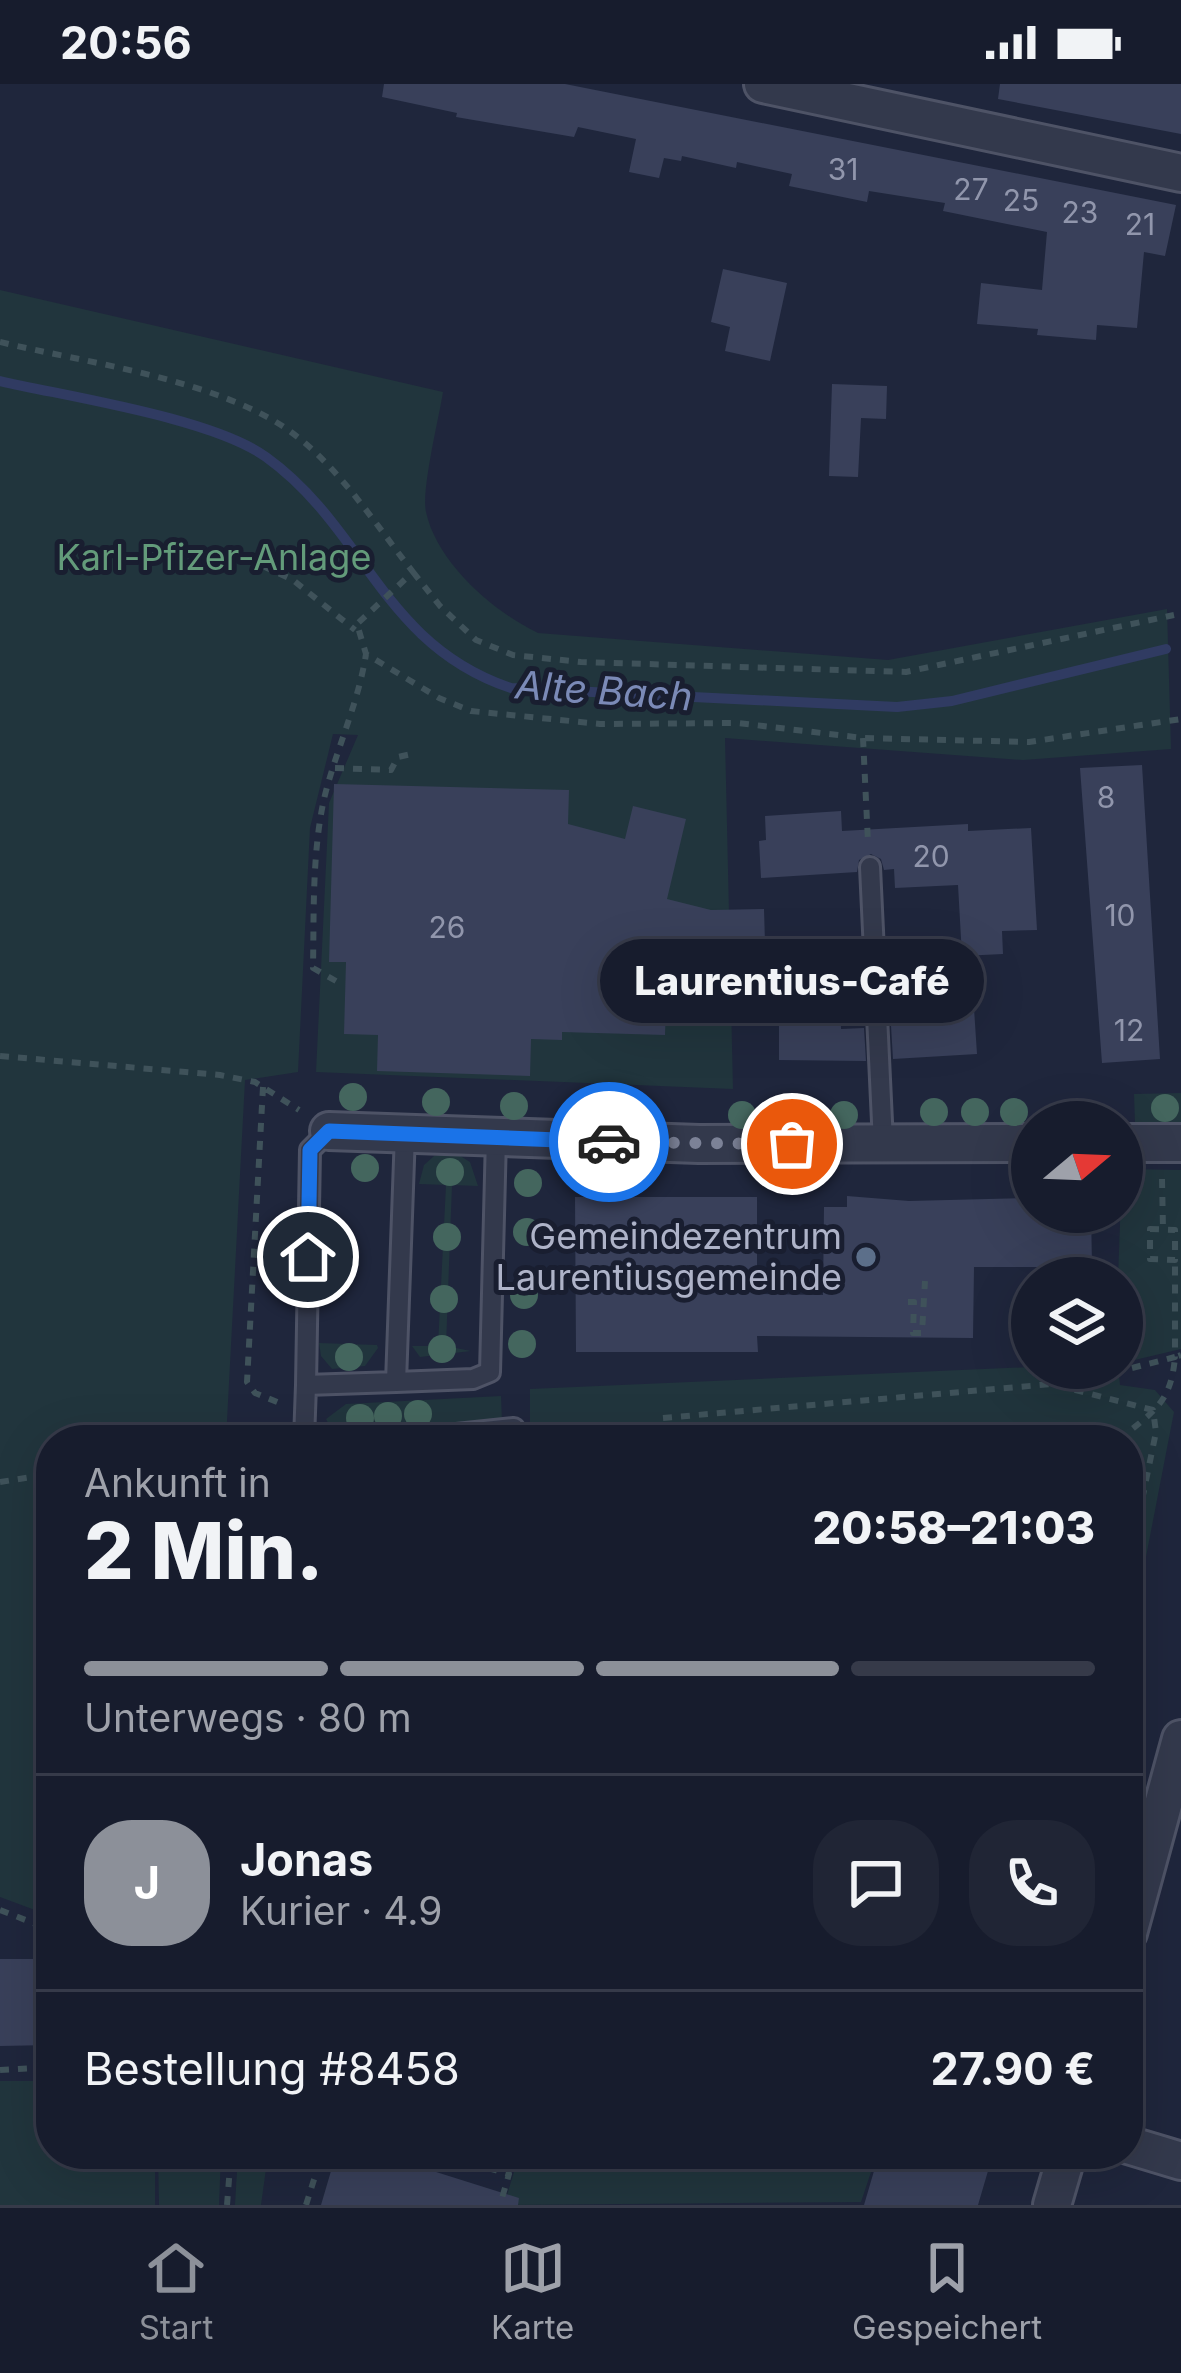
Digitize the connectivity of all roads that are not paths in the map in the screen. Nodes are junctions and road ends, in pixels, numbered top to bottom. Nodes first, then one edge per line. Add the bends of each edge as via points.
1 (764, 84) edge
2 (1181, 173) edge
3 (870, 867) road end
4 (329, 1131) joint
5 (405, 1133) junction
6 (496, 1137) junction
7 (884, 1143) junction
8 (1011, 1143) edge
9 (396, 1382) junction
10 (306, 1385) junction
11 (305, 1425) edge
12 (1181, 1739) edge
13 (1143, 1879) edge
14 (1143, 2149) edge
15 (1181, 2161) edge
16 (1063, 2169) edge
17 (1052, 2205) edge

1 - 2 street
3 - 7 lane
4 - 5 street
4 - 10 lane via 310,1150
5 - 6 street
5 - 9 lane
6 - 7 street
6 - 9 lane via 490,1372
7 - 8 street
9 - 10 lane
10 - 11 lane
12 - 13 street
14 - 15 street
16 - 17 street

